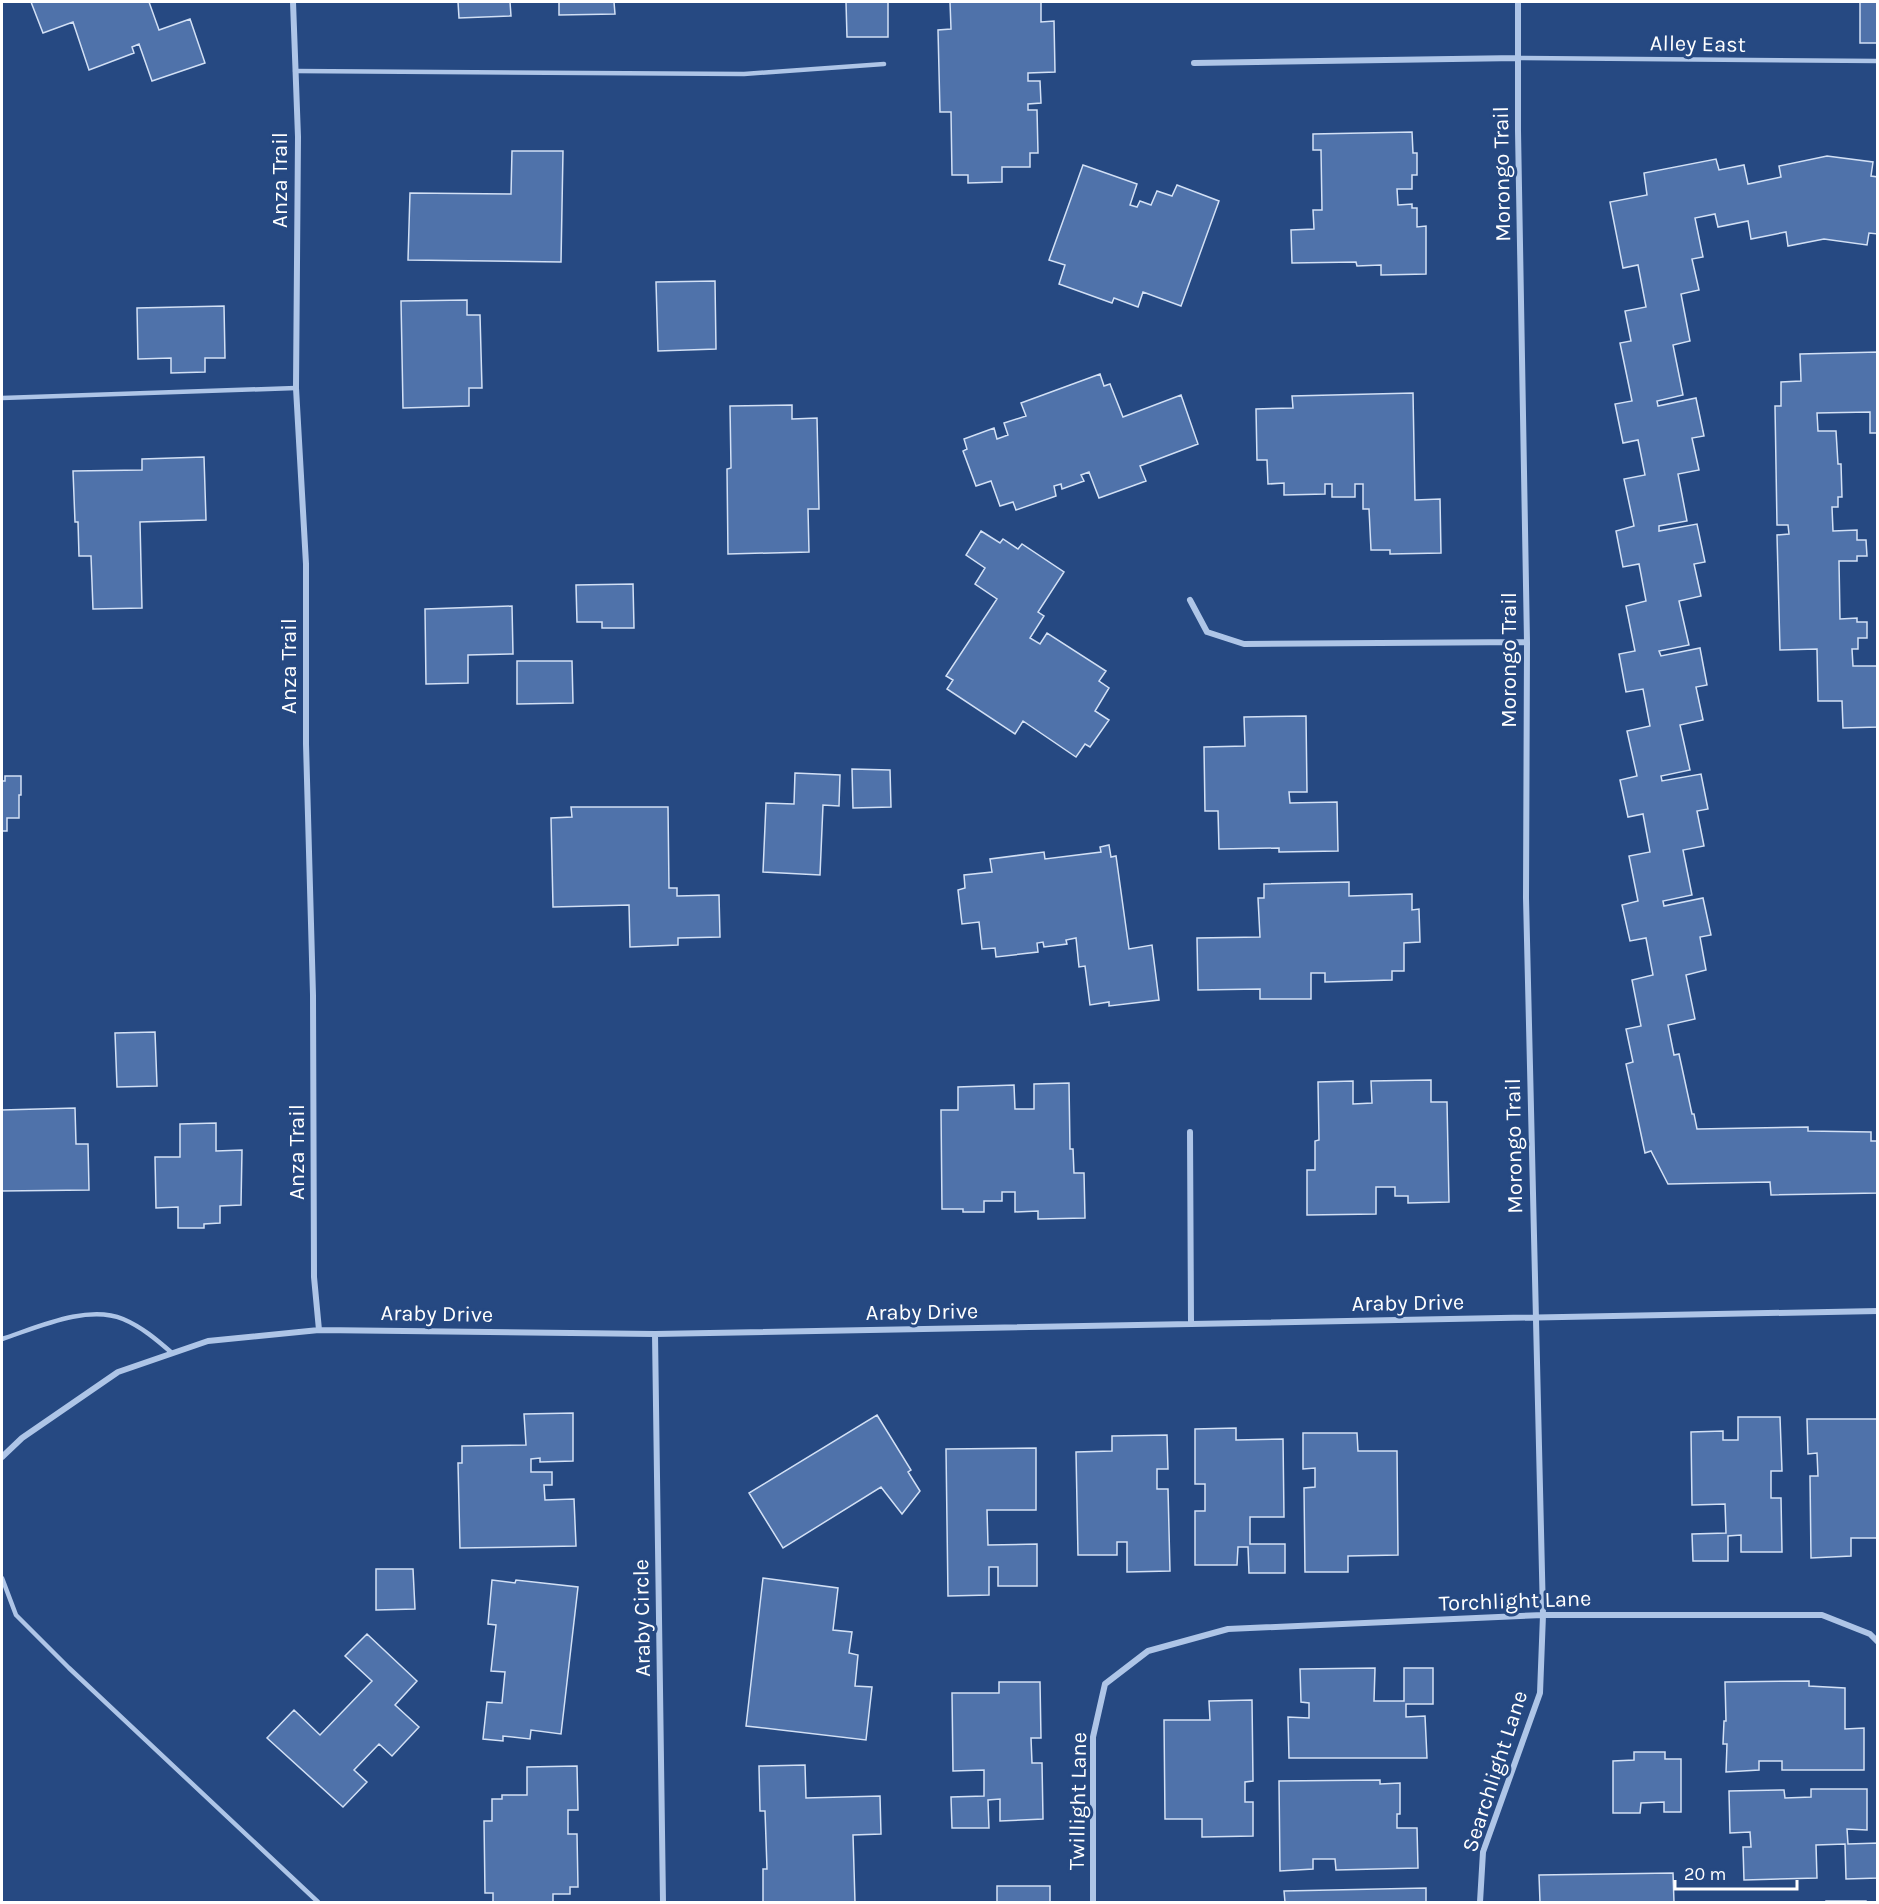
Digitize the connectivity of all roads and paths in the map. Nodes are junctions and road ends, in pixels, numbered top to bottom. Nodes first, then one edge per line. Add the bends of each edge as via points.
1 (293, 2) edge
2 (1518, 2) edge
3 (1518, 58) junction
4 (1878, 61) edge
5 (1194, 63) dead end
6 (884, 64) dead end
7 (295, 70) junction
8 (296, 388) junction
9 (2, 398) edge
10 (1190, 600) dead end
11 (1527, 642) junction
12 (1190, 1132) dead end
13 (1878, 1311) edge
14 (1536, 1317) junction
15 (1191, 1324) junction
16 (319, 1330) junction
17 (655, 1334) junction
18 (2, 1340) edge
19 (172, 1353) junction
20 (2, 1458) edge
21 (2, 1578) edge
22 (1543, 1615) junction
23 (1878, 1642) edge
24 (1148, 1651) joint
25 (318, 1902) edge
26 (663, 1902) edge
27 (1093, 1902) edge
28 (1480, 1902) edge

1 - 7 street, Anza Trail
2 - 3 street, Morongo Trail
3 - 4 lane, Alley East
3 - 5 street
3 - 11 street, Morongo Trail
6 - 7 lane via 744,74
7 - 8 street, Anza Trail
8 - 9 lane
8 - 16 street, Anza Trail via 306,564 314,1277
10 - 11 street via 1207,632 1244,644
11 - 14 street, Morongo Trail via 1526,897
12 - 15 street
13 - 14 street, Araby Drive
14 - 15 street, Araby Drive
14 - 22 street, Morongo Trail
15 - 17 street, Araby Drive
16 - 17 street, Araby Drive
16 - 19 street, Araby Drive via 208,1341
17 - 26 street, Araby Circle
18 - 19 lane via 67,1318 95,1315 122,1318 151,1334
19 - 20 street, Araby Drive via 118,1372 22,1438
21 - 25 lane via 16,1615
22 - 23 street, Torchlight Lane via 1822,1615 1870,1634
22 - 24 street, Torchlight Lane via 1228,1629
22 - 28 street, Searchlight Lane via 1540,1693 1483,1852
24 - 27 street, Twillight Lane via 1105,1684 1094,1737

